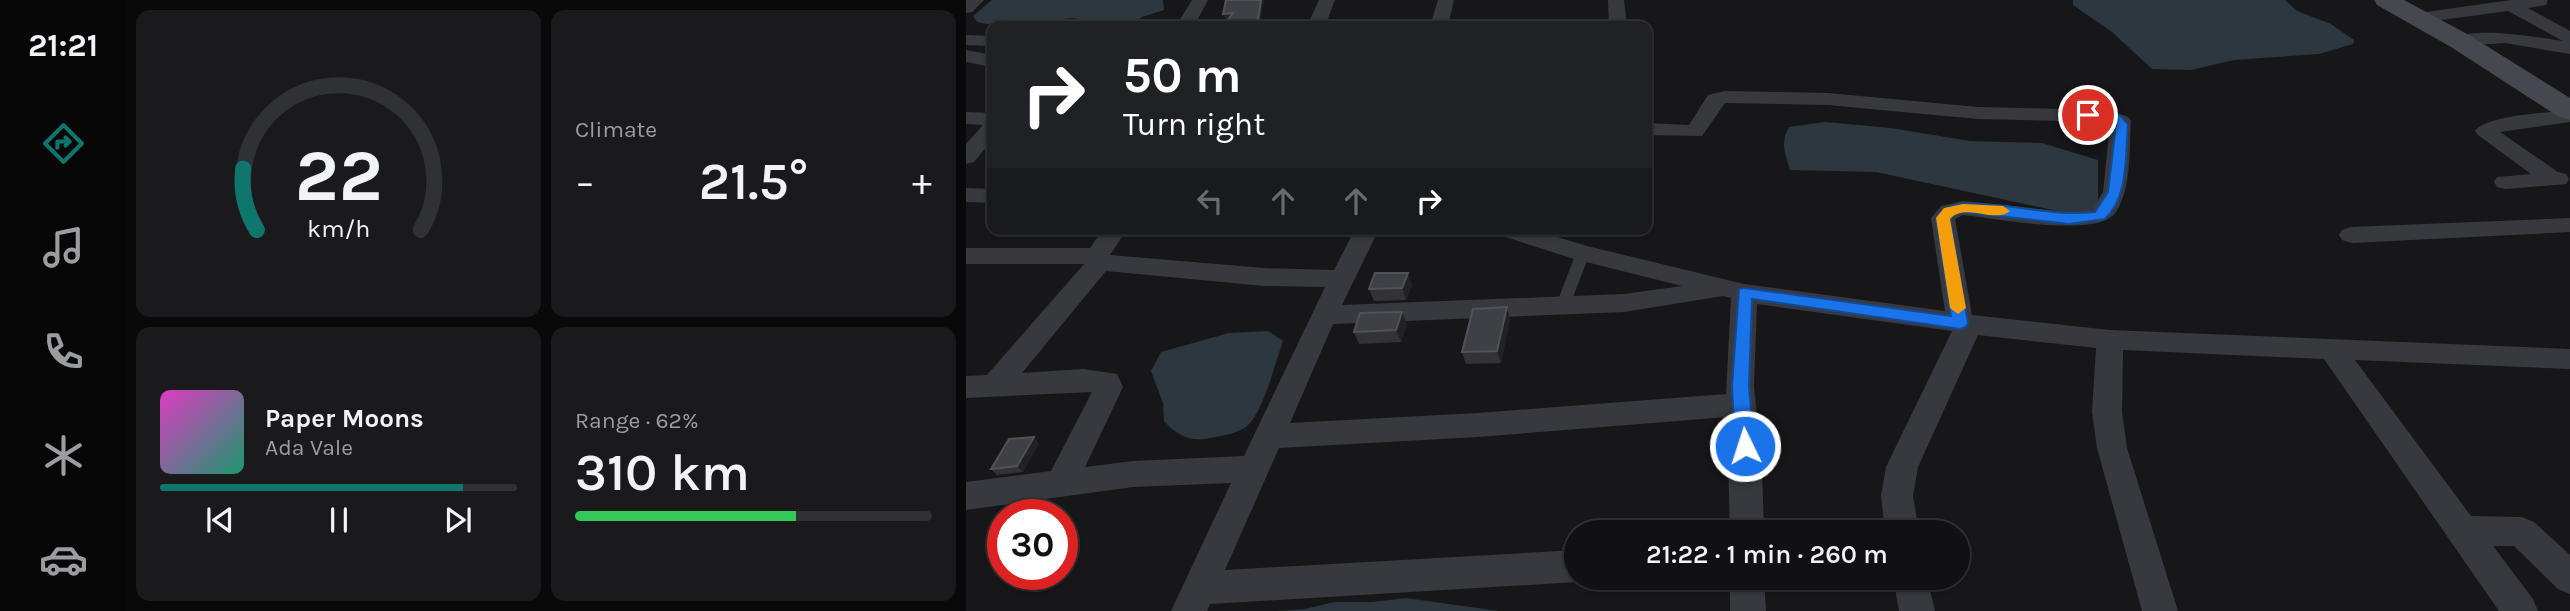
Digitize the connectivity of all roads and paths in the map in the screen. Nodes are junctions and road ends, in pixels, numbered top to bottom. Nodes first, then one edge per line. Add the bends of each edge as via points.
1 (976, 0) edge
2 (1200, 0) edge
3 (1327, 0) edge
4 (1446, 0) edge
5 (1616, 0) edge
6 (2386, 0) edge
7 (2540, 1) edge
8 (2511, 5) junction
9 (966, 8) edge
10 (2419, 18) junction
11 (1188, 21) edge
12 (1318, 21) edge
13 (1440, 21) edge
14 (1618, 21) edge
15 (2570, 38) edge
16 (966, 40) edge
17 (987, 41) edge
18 (2460, 41) junction
19 (2570, 48) edge
20 (966, 56) edge
21 (987, 60) edge
22 (2570, 114) edge
23 (966, 118) edge
24 (987, 119) edge
25 (1652, 129) edge
26 (987, 133) edge
27 (987, 154) edge
28 (968, 156) edge
29 (2562, 179) edge
30 (2505, 182) dead end
31 (966, 195) edge
32 (987, 196) edge
33 (2570, 225) edge
34 (1110, 235) edge
35 (1364, 235) edge
36 (1524, 235) edge
37 (2351, 235) dead end
38 (1583, 253) junction
39 (966, 256) edge
40 (1098, 259) junction
41 (1342, 279) junction
42 (1736, 291) junction
43 (1563, 306) junction
44 (1324, 315) junction
45 (1965, 324) junction
46 (2110, 340) junction
47 (2332, 349) junction
48 (2566, 364) edge
49 (980, 386) edge
50 (1742, 404) junction
51 (1269, 436) junction
52 (1254, 469) junction
53 (1061, 484) junction
54 (966, 496) edge
55 (1747, 520) edge
56 (1900, 520) edge
57 (2460, 530) junction
58 (1564, 567) edge
59 (2570, 578) edge
60 (1747, 590) edge
61 (1913, 590) edge
62 (1195, 599) edge
63 (1748, 611) edge
64 (1917, 611) edge
65 (2160, 611) edge
66 (2519, 611) edge

1 - 9 street
2 - 11 street
3 - 12 street
4 - 13 street
5 - 14 street
6 - 10 street
7 - 8 street
8 - 10 street
8 - 15 street
10 - 18 street
16 - 17 street
18 - 19 street via 2505,38
18 - 22 street
20 - 21 street
22 - 29 street via 2485,131
23 - 24 street
25 - 45 street via 1695,132 1715,99 1725,97 1828,99 1978,113 2108,116 2121,121 2115,192 2099,216 2069,219 1963,208 1943,218
26 - 28 street
27 - 28 street
29 - 30 street
31 - 32 street
33 - 37 street
34 - 40 street
35 - 41 street
36 - 38 street
38 - 42 street
38 - 43 lane
39 - 40 street
40 - 41 street via 1264,277
40 - 49 street
41 - 44 street
42 - 43 street
42 - 45 street
42 - 50 street
43 - 44 street
44 - 51 street
45 - 46 street
45 - 56 street via 1902,467 1897,496
46 - 47 street
46 - 65 street via 2107,412 2112,448
47 - 48 street
47 - 57 street
49 - 53 street via 1107,382 1109,387
50 - 51 street
50 - 55 street
51 - 52 street
52 - 53 street via 1133,474
52 - 62 street
53 - 54 street
57 - 59 street via 2522,532
57 - 66 street
58 - 62 street
60 - 63 street
61 - 64 street

